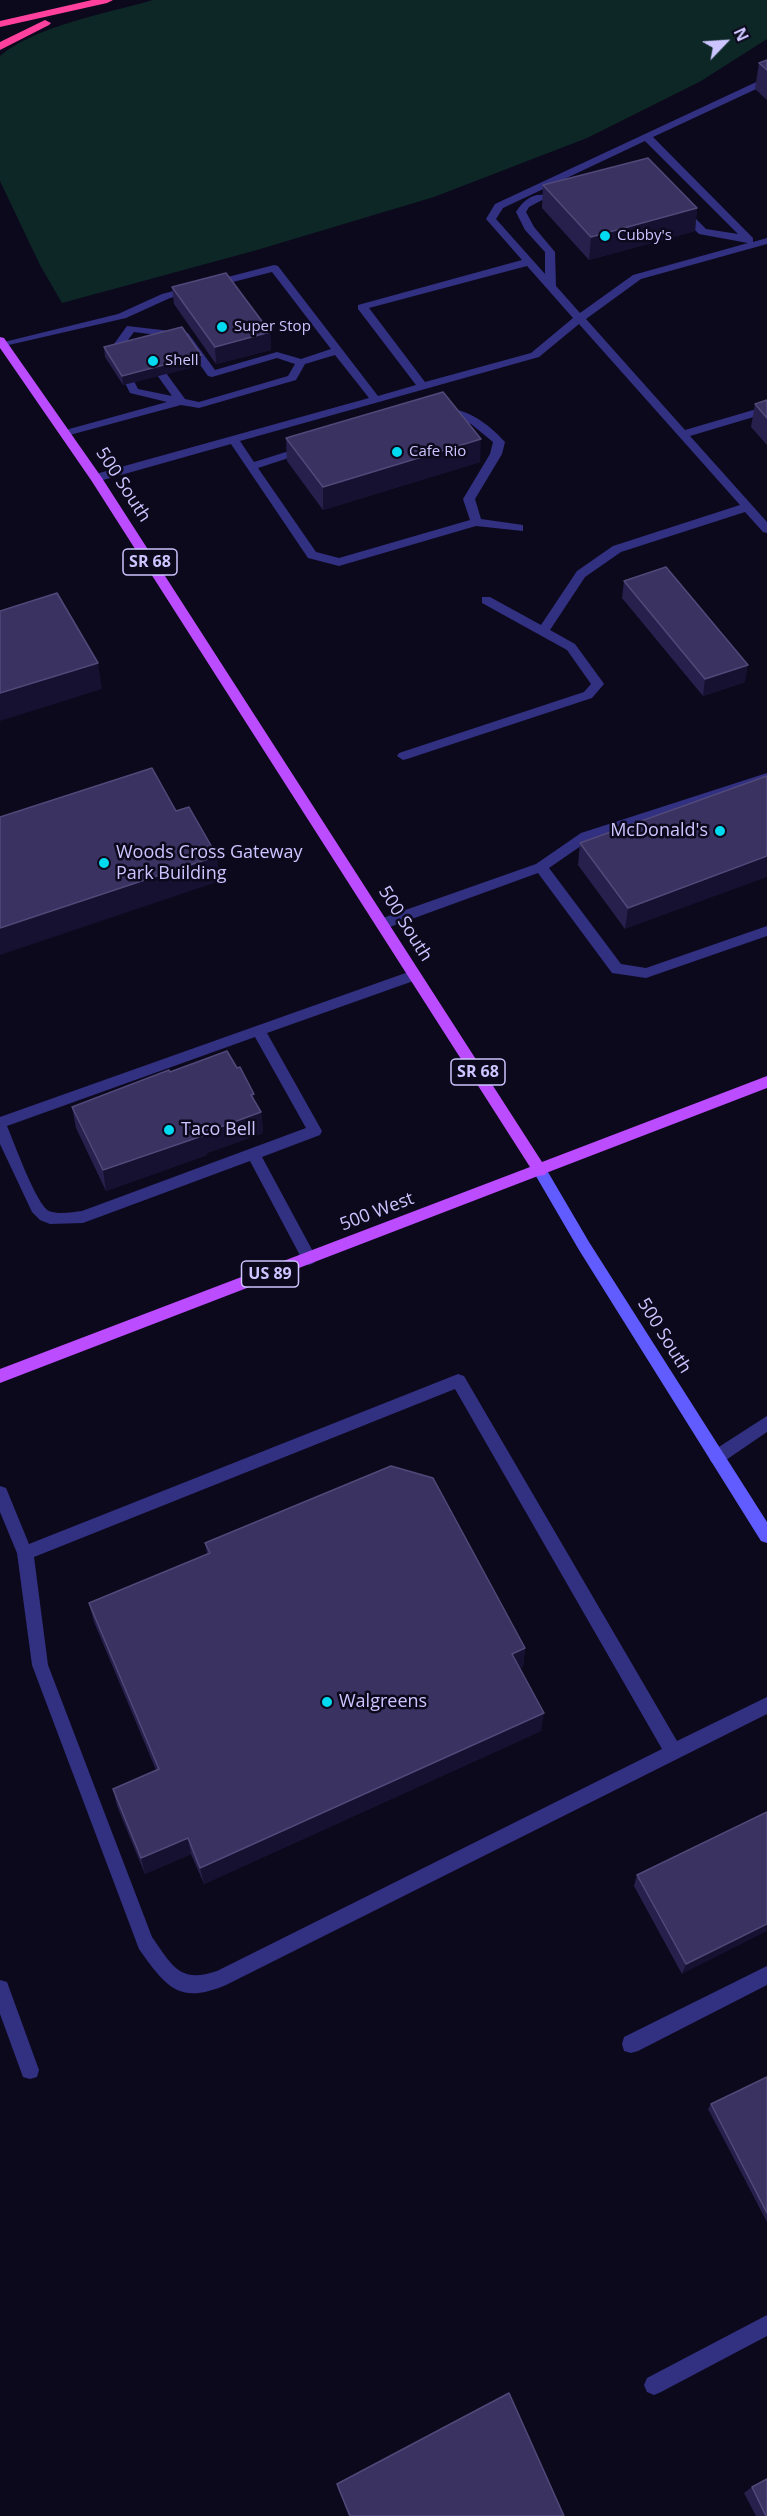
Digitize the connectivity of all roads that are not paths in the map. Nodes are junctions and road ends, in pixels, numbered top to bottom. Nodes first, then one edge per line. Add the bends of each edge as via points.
1 (107, 0) edge
2 (83, 7) junction
3 (0, 24) edge
4 (0, 47) edge
5 (767, 80) edge
6 (647, 137) junction
7 (560, 190) edge
8 (670, 199) edge
9 (767, 241) edge
10 (751, 242) junction
11 (528, 262) junction
12 (551, 287) junction
13 (122, 316) junction
14 (579, 318) junction
15 (134, 333) junction
16 (2, 343) edge
17 (337, 351) junction
18 (111, 355) edge
19 (301, 362) junction
20 (162, 375) edge
21 (130, 383) edge
22 (422, 386) junction
23 (375, 399) junction
24 (181, 401) junction
25 (767, 409) edge
26 (428, 414) edge
27 (66, 433) junction
28 (683, 434) junction
29 (233, 439) junction
30 (318, 446) edge
31 (252, 466) junction
32 (96, 478) junction
33 (747, 507) junction
34 (476, 522) junction
35 (519, 528) dead end
36 (767, 529) edge
37 (486, 600) dead end
38 (543, 632) junction
39 (403, 756) dead end
40 (767, 778) edge
41 (767, 790) edge
42 (656, 814) junction
43 (541, 867) junction
44 (382, 924) junction
45 (767, 931) edge
46 (414, 975) junction
47 (258, 1030) junction
48 (767, 1082) edge
49 (0, 1125) edge
50 (253, 1154) junction
51 (540, 1171) junction
52 (309, 1259) junction
53 (0, 1377) edge
54 (767, 1423) edge
55 (717, 1457) junction
56 (0, 1493) edge
57 (767, 1536) edge
58 (25, 1553) junction
59 (767, 1705) edge
60 (673, 1751) junction
61 (767, 1975) edge
62 (0, 1989) edge
63 (632, 2044) dead end
64 (30, 2070) dead end
65 (767, 2325) edge
66 (654, 2385) dead end

1 - 2 highway
2 - 3 highway
2 - 4 highway
5 - 6 lane
6 - 10 lane
6 - 11 lane via 498,206 490,219
7 - 12 lane via 525,205 521,212 550,252
8 - 10 lane via 703,232
9 - 10 lane
10 - 14 lane via 637,277
11 - 12 lane
11 - 22 lane via 362,307
12 - 14 lane
13 - 15 lane
13 - 16 lane
13 - 17 lane via 166,296 274,268
14 - 22 lane via 535,355
14 - 28 lane
15 - 18 lane
15 - 19 lane via 184,335 212,374 277,355
16 - 27 main road, 500 South / SR 68
17 - 19 lane
17 - 23 lane
19 - 24 lane via 292,378 199,405
20 - 24 lane
21 - 24 lane via 134,391
22 - 23 lane
23 - 29 lane
24 - 27 lane
25 - 28 lane
26 - 34 lane via 439,410 477,422 489,429 498,442 496,454 469,499
27 - 32 main road, 500 South / SR 68
28 - 33 lane
29 - 31 lane
29 - 32 lane
30 - 31 lane
31 - 34 lane via 312,555 339,562
32 - 44 main road, 500 South / SR 68
33 - 36 lane
33 - 38 lane via 617,549 581,574
34 - 35 lane
37 - 38 lane
38 - 39 lane via 571,647 598,684 588,695
40 - 42 lane
41 - 42 lane via 719,806
42 - 43 lane via 586,837
43 - 44 lane
43 - 45 lane via 617,969 646,973
44 - 46 main road, 500 South / SR 68
46 - 47 lane
46 - 51 main road, 500 South / SR 68
47 - 49 lane
47 - 50 lane via 315,1131
48 - 51 main road, 500 West / US 89
49 - 50 lane via 37,1208 51,1218 83,1217
50 - 52 lane
51 - 52 main road, 500 West / US 89
51 - 55 main road, 500 South / SR 68
52 - 53 main road, 500 West / US 89
54 - 55 lane
55 - 57 main road, 500 South / SR 68
56 - 58 lane
58 - 60 lane via 458,1381
58 - 60 lane via 40,1665 145,1943 161,1966 178,1981 197,1986 220,1979
59 - 60 lane
61 - 63 lane
62 - 64 lane
65 - 66 lane

